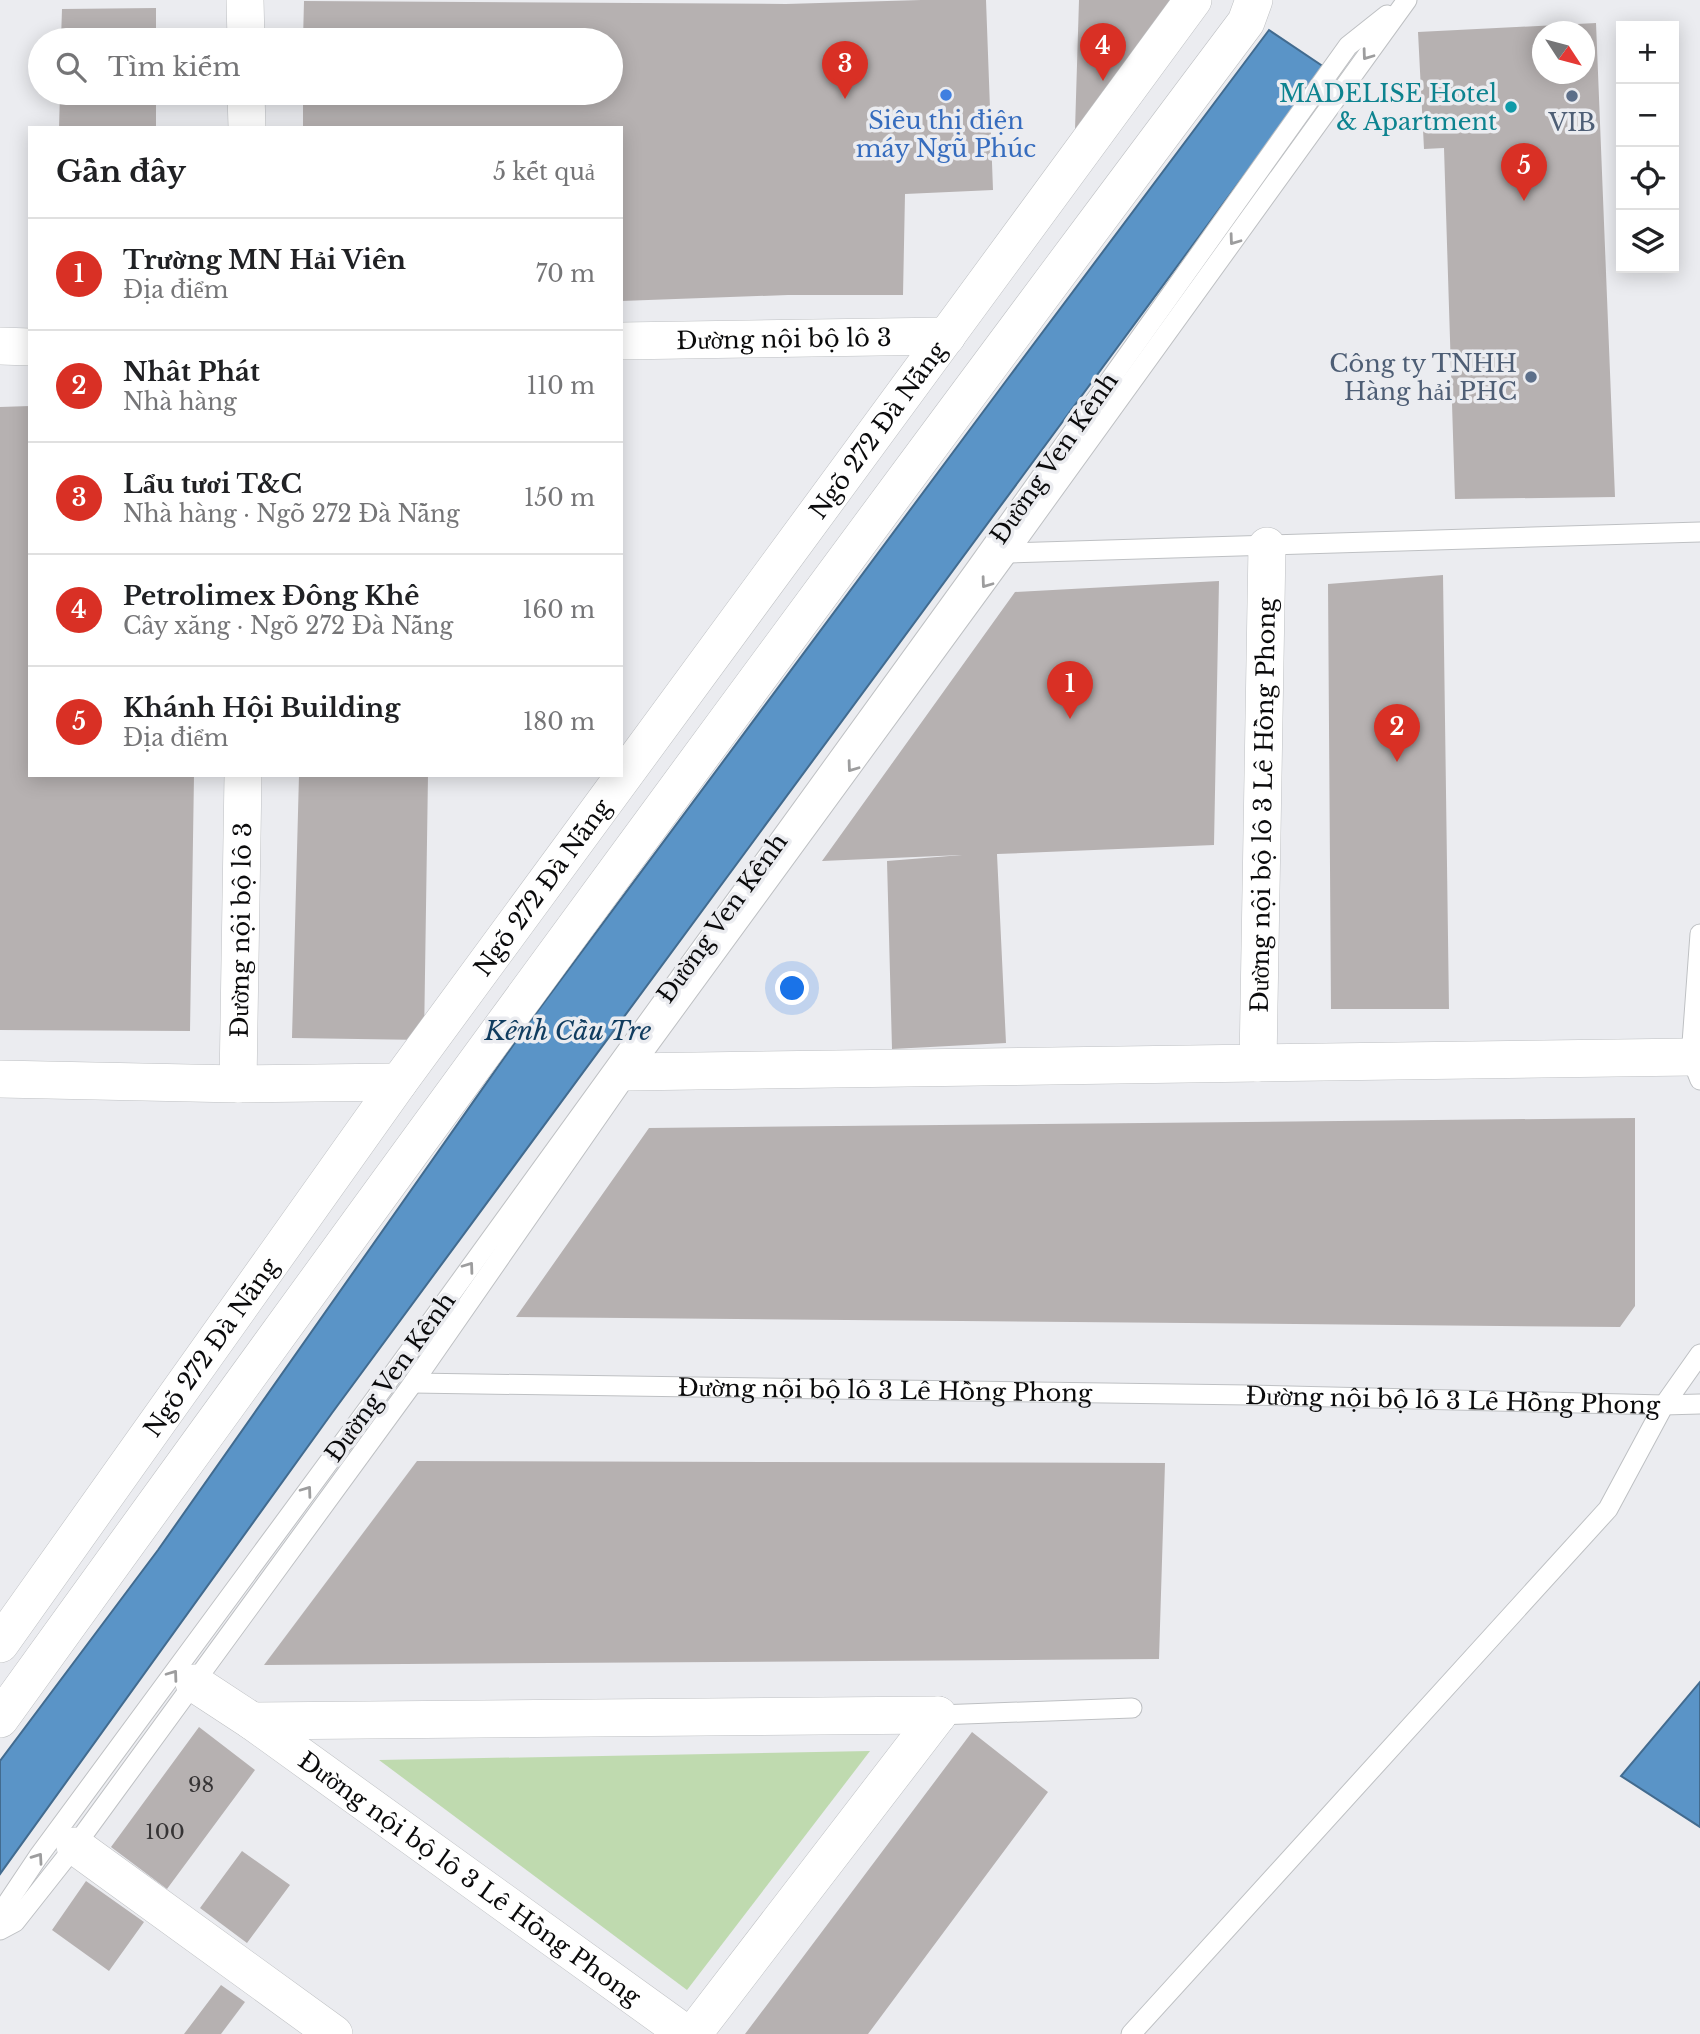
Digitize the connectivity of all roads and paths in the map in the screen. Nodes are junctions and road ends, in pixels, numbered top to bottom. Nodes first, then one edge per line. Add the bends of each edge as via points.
1 (245, 0) edge
2 (1193, 0) edge
3 (1254, 0) edge
4 (1406, 0) edge
5 (246, 28) edge
6 (246, 105) edge
7 (247, 126) edge
8 (947, 336) junction
9 (623, 341) edge
10 (0, 346) edge
11 (28, 346) edge
12 (1700, 532) edge
13 (1267, 545) junction
14 (1008, 554) junction
15 (243, 777) edge
16 (1700, 934) edge
17 (1258, 1063) junction
18 (1695, 1068) edge
19 (629, 1072) junction
20 (0, 1079) edge
21 (399, 1082) junction
22 (238, 1084) junction
23 (1700, 1354) edge
24 (413, 1383) junction
25 (1700, 1404) edge
26 (1664, 1405) junction
27 (0, 1644) edge
28 (194, 1683) junction
29 (1132, 1708) dead end
30 (938, 1715) junction
31 (0, 1719) edge
32 (253, 1721) junction
33 (75, 1846) junction
34 (5, 1922) edge
35 (334, 2034) edge
36 (686, 2034) edge
37 (693, 2034) edge
38 (1131, 2034) edge

1 - 5 street
2 - 8 street, Ngõ 272 Đà Nẵng
3 - 31 street via 1246,22 660,809
4 -> 14 lane, Đường Ven Kênh
34 -> 4 lane, Đường Ven Kênh via 38,1857 968,579 1348,46
6 - 7 street
8 - 9 street, Đường nội bộ lô 3
8 - 21 street, Ngõ 272 Đà Nẵng
10 - 11 street
12 - 13 lane
13 - 14 lane
13 - 17 street, Đường nội bộ lô 3 Lê Hồng Phong
14 -> 19 lane, Đường Ven Kênh
15 - 22 street, Đường nội bộ lô 3
16 - 18 lane
17 - 18 street
17 - 19 street
19 - 24 lane, Đường Ven Kênh
20 - 22 street
21 - 22 street
21 - 27 street, Ngõ 272 Đà Nẵng
23 - 26 lane
24 - 26 lane, Đường nội bộ lô 3 Lê Hồng Phong
24 - 28 lane, Đường Ven Kênh
25 - 26 lane
26 - 38 lane, Đường nội bộ lô 3 Lê Hồng Phong via 1608,1509
28 - 32 street, Đường nội bộ lô 3 Lê Hồng Phong
28 - 33 lane, Đường Ven Kênh
29 - 30 lane
30 - 32 street, Đường nội bộ lô 3 Lê Hồng Phong
30 - 37 street
32 - 36 street, Đường nội bộ lô 3 Lê Hồng Phong
33 - 34 lane, Đường Ven Kênh
33 - 35 street

